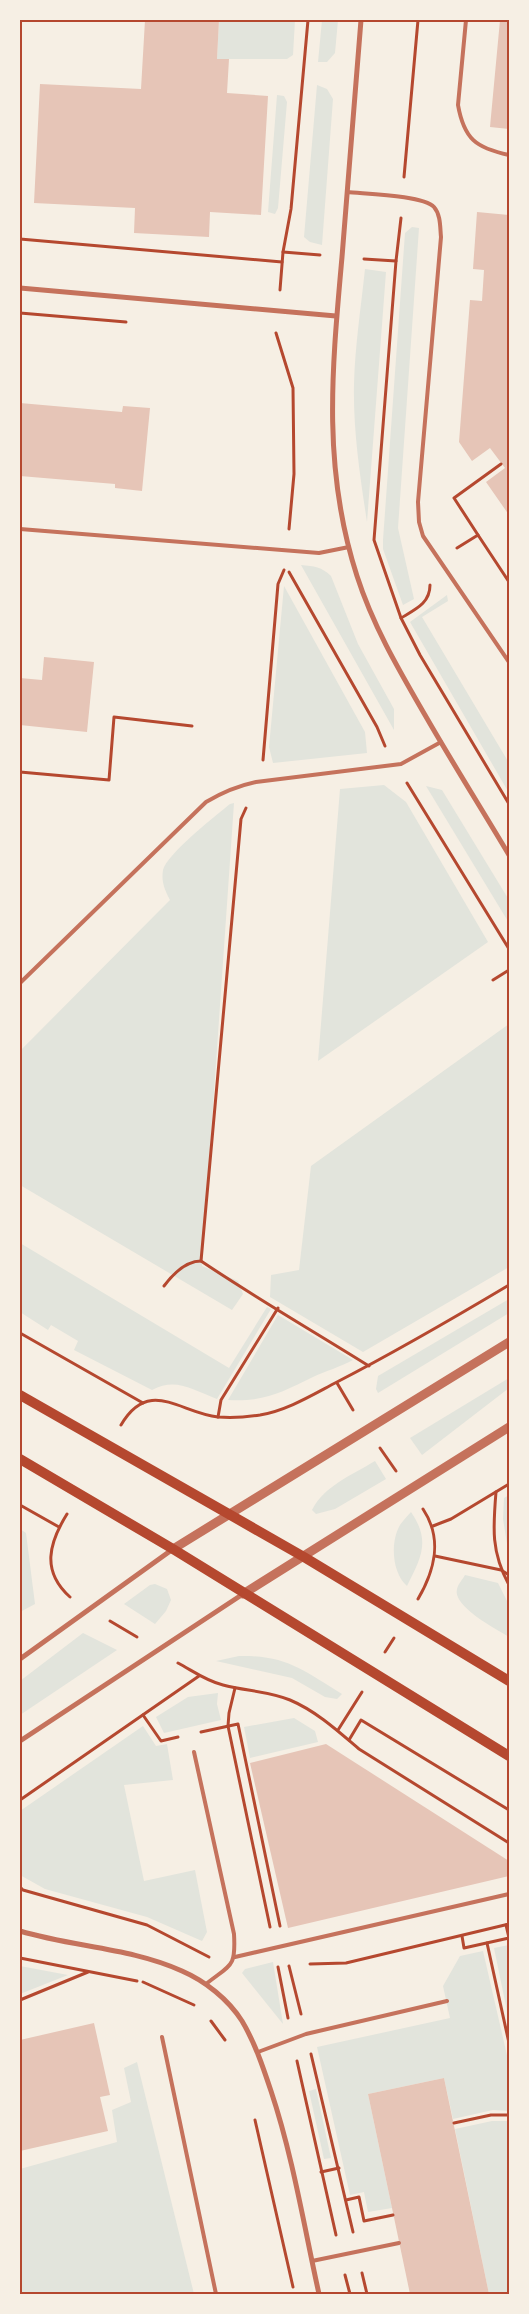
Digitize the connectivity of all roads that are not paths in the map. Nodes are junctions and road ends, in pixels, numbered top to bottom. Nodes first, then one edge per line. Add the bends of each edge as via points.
1 (362, 20) edge
2 (466, 20) edge
3 (509, 155) edge
4 (347, 192) junction
5 (20, 288) edge
6 (336, 316) junction
7 (20, 529) edge
8 (349, 547) junction
9 (509, 662) edge
10 (441, 742) junction
11 (509, 855) edge
12 (20, 984) edge
13 (509, 1342) edge
14 (20, 1395) edge
15 (509, 1427) edge
16 (20, 1459) edge
17 (229, 1514) junction
18 (173, 1549) junction
19 (304, 1557) junction
20 (243, 1594) junction
21 (20, 1659) edge
22 (509, 1681) edge
23 (20, 1741) edge
24 (194, 1752) dead end
25 (509, 1756) edge
26 (509, 1894) edge
27 (20, 1931) edge
28 (235, 1957) junction
29 (206, 1984) junction
30 (447, 2002) dead end
31 (162, 2037) dead end
32 (258, 2052) junction
33 (399, 2243) dead end
34 (312, 2261) junction
35 (216, 2294) edge
36 (319, 2294) edge

1 - 4 street
2 - 3 lane via 458,105 462,123 471,140 487,150
4 - 6 street
4 - 9 lane via 403,197 434,206 439,214 418,502 420,530
5 - 6 street
6 - 8 street via 332,430 337,489
7 - 8 lane via 312,553
8 - 10 street via 382,638
10 - 11 street
10 - 12 lane via 401,764 256,782 222,792 206,802
13 - 17 street
14 - 17 main road
15 - 19 street
16 - 18 main road
17 - 18 street
17 - 19 main road
18 - 20 main road
18 - 21 street
19 - 20 street
19 - 22 main road
20 - 23 street
20 - 25 main road
24 - 28 lane via 234,1934
26 - 28 lane
27 - 29 street via 154,1960
28 - 29 lane
29 - 32 street via 229,2004
30 - 32 lane via 306,2034
31 - 35 lane
32 - 34 street via 281,2122
33 - 34 lane
34 - 36 street

